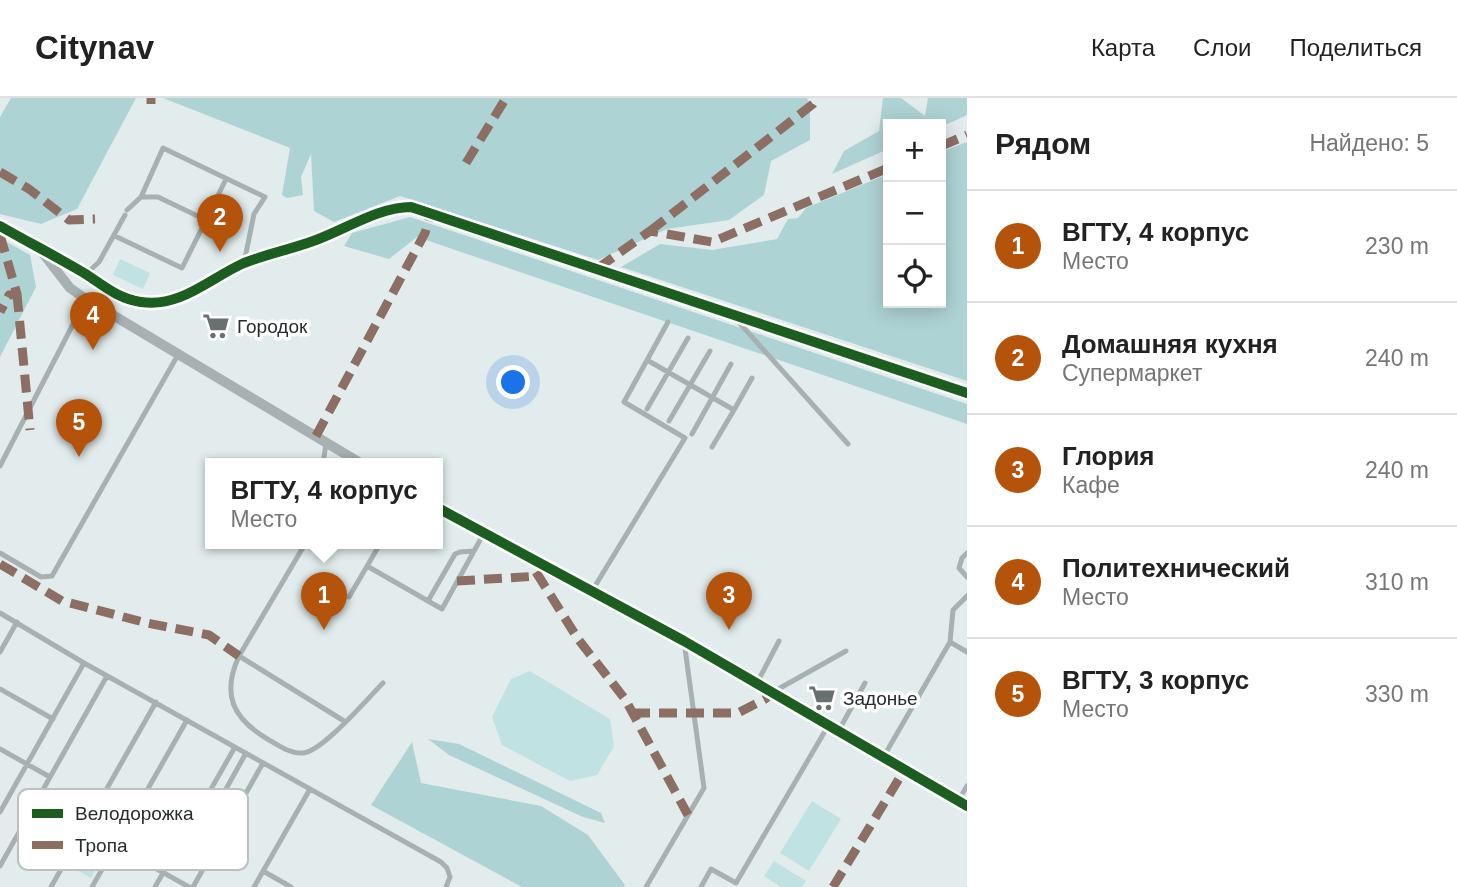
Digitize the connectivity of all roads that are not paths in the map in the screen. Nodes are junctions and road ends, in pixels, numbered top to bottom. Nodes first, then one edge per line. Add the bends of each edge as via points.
1 (226, 179) junction
2 (141, 197) junction
3 (206, 219) junction
4 (0, 226) edge
5 (115, 236) junction
6 (39, 248) junction
7 (244, 263) junction
8 (86, 274) junction
9 (86, 299) junction
10 (731, 313) junction
11 (668, 322) dead end
12 (688, 338) dead end
13 (710, 351) dead end
14 (179, 353) junction
15 (647, 360) junction
16 (731, 364) dead end
17 (668, 373) junction
18 (752, 378) dead end
19 (691, 385) junction
20 (967, 393) edge
21 (713, 398) junction
22 (647, 409) dead end
23 (734, 410) junction
24 (669, 421) dead end
25 (692, 434) dead end
26 (327, 442) junction
27 (848, 444) dead end
28 (712, 447) dead end
29 (324, 458) edge
30 (352, 458) edge
31 (0, 466) edge
32 (443, 511) edge
33 (484, 533) junction
34 (302, 549) edge
35 (377, 549) edge
36 (474, 551) junction
37 (0, 553) edge
38 (967, 553) edge
39 (367, 566) junction
40 (967, 577) edge
41 (592, 591) junction
42 (967, 596) edge
43 (349, 597) dead end
44 (428, 600) junction
45 (0, 613) edge
46 (17, 622) junction
47 (684, 641) junction
48 (779, 641) dead end
49 (950, 642) junction
50 (846, 651) dead end
51 (0, 652) edge
52 (967, 652) edge
53 (239, 656) junction
54 (84, 663) junction
55 (107, 676) junction
56 (383, 683) dead end
57 (757, 683) junction
58 (865, 683) dead end
59 (0, 689) edge
60 (773, 692) junction
61 (156, 702) junction
62 (53, 719) junction
63 (187, 720) junction
64 (344, 721) junction
65 (829, 724) junction
66 (839, 730) junction
67 (235, 747) junction
68 (0, 749) edge
69 (246, 753) junction
70 (884, 756) junction
71 (263, 763) junction
72 (27, 764) junction
73 (50, 777) junction
74 (967, 786) edge
75 (44, 789) edge
76 (107, 789) edge
77 (148, 789) edge
78 (211, 789) edge
79 (226, 789) edge
80 (248, 789) edge
81 (310, 789) junction
82 (963, 803) edge
83 (0, 812) edge
84 (18, 835) edge
85 (0, 866) edge
86 (61, 870) edge
87 (102, 870) edge
88 (158, 870) edge
89 (165, 870) edge
90 (201, 870) edge
91 (263, 871) junction
92 (163, 873) junction
93 (176, 880) junction
94 (51, 887) edge
95 (92, 887) edge
96 (155, 887) edge
97 (172, 887) edge
98 (191, 887) edge
99 (254, 887) edge
100 (291, 887) edge
101 (446, 887) edge
102 (646, 887) edge
103 (701, 887) edge

1 - 2 lane via 163,148
1 - 3 lane
1 - 7 lane via 265,197 254,214
2 - 3 lane via 158,197
2 - 5 lane via 126,212
3 - 5 lane via 182,268
4 - 6 street
5 - 8 lane
6 - 8 street
6 - 9 street via 69,288
7 - 8 street via 188,294 156,303 110,292
7 - 10 street via 315,241 396,207 411,207
9 - 14 street
9 - 31 lane
10 - 20 street
10 - 27 lane
11 - 15 lane
12 - 17 lane
13 - 19 lane
14 - 26 street
14 - 37 lane via 52,576 41,577
15 - 17 lane
15 - 41 lane via 624,402 685,438
16 - 21 lane
17 - 19 lane
17 - 22 lane
18 - 23 lane
19 - 21 lane
19 - 24 lane
21 - 23 lane
21 - 25 lane
23 - 28 lane
26 - 29 lane
26 - 30 street
32 - 33 street
33 - 36 lane
33 - 41 street
34 - 53 lane
35 - 39 lane
36 - 44 lane via 455,555
36 - 44 lane via 442,608
38 - 40 lane via 959,568
39 - 43 lane
39 - 44 lane
41 - 47 street
42 - 49 lane via 953,610
45 - 46 lane
46 - 51 lane
46 - 54 lane
47 - 57 street
47 - 102 lane via 704,788
48 - 57 lane
49 - 52 lane
49 - 70 lane
50 - 60 lane
53 - 64 lane
53 - 64 lane via 230,683 232,702 251,729 284,749 303,753 319,747
54 - 55 lane
54 - 62 lane
55 - 61 lane
55 - 73 lane
56 - 64 lane
57 - 60 street
58 - 66 lane
59 - 62 lane
60 - 65 street
61 - 63 lane
61 - 76 lane
62 - 72 lane
63 - 67 lane
63 - 77 lane
65 - 66 street
65 - 103 lane via 736,883 711,869
66 - 70 street
67 - 69 lane
67 - 78 lane
68 - 72 lane
69 - 71 lane
69 - 79 lane
70 - 82 street
71 - 80 lane
71 - 81 lane
72 - 73 lane
72 - 83 lane
73 - 75 lane
74 - 82 lane
81 - 91 lane
81 - 101 lane via 441,862 450,877
84 - 85 lane
86 - 94 lane
87 - 95 lane
88 - 92 lane
89 - 92 lane
90 - 98 lane
91 - 99 lane
91 - 100 lane
92 - 93 lane
92 - 96 lane
93 - 97 lane
93 - 98 lane

